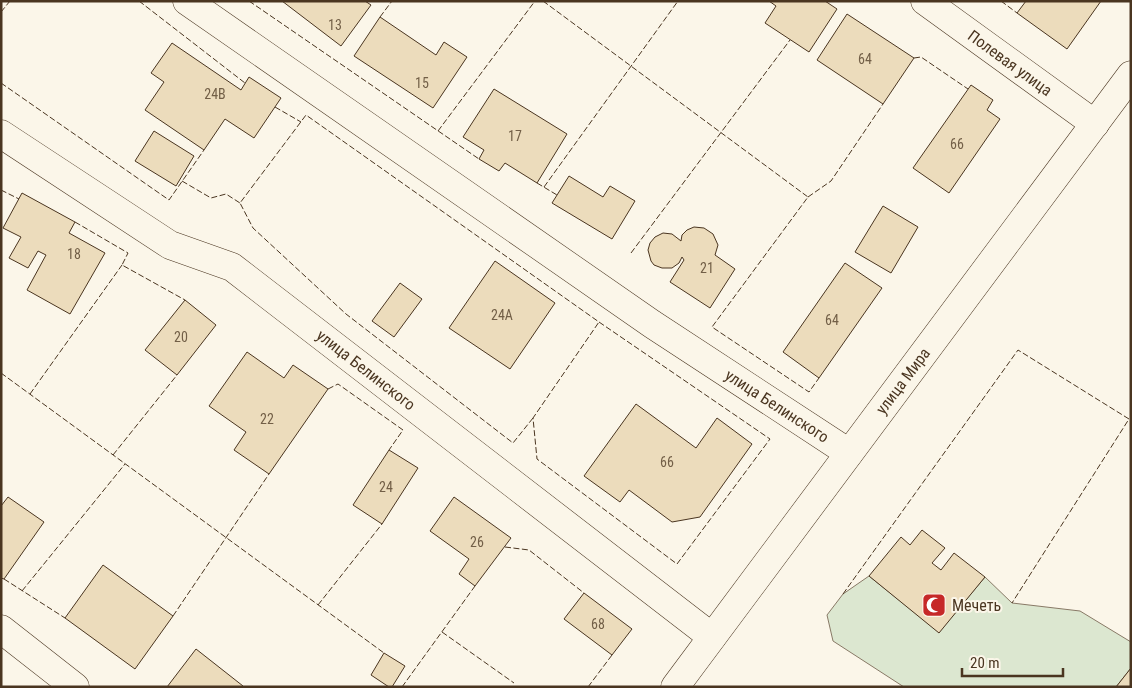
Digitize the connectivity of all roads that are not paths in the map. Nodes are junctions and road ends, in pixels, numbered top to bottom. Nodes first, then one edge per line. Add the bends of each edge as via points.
1 (187, 1) edge
2 (925, 1) edge
3 (1131, 75) edge
4 (1095, 124) junction
5 (1, 134) edge
6 (849, 453) junction
7 (1, 630) edge
8 (712, 637) junction
9 (75, 687) edge
10 (675, 687) edge

1 - 6 street, улица Белинского via 652,324
2 - 4 street, Полевая улица
3 - 4 street, улица Мира
4 - 6 street, улица Мира
5 - 8 street, улица Белинского via 170,245 232,267
6 - 8 street, улица Мира
7 - 9 street
8 - 10 street, улица Мира

